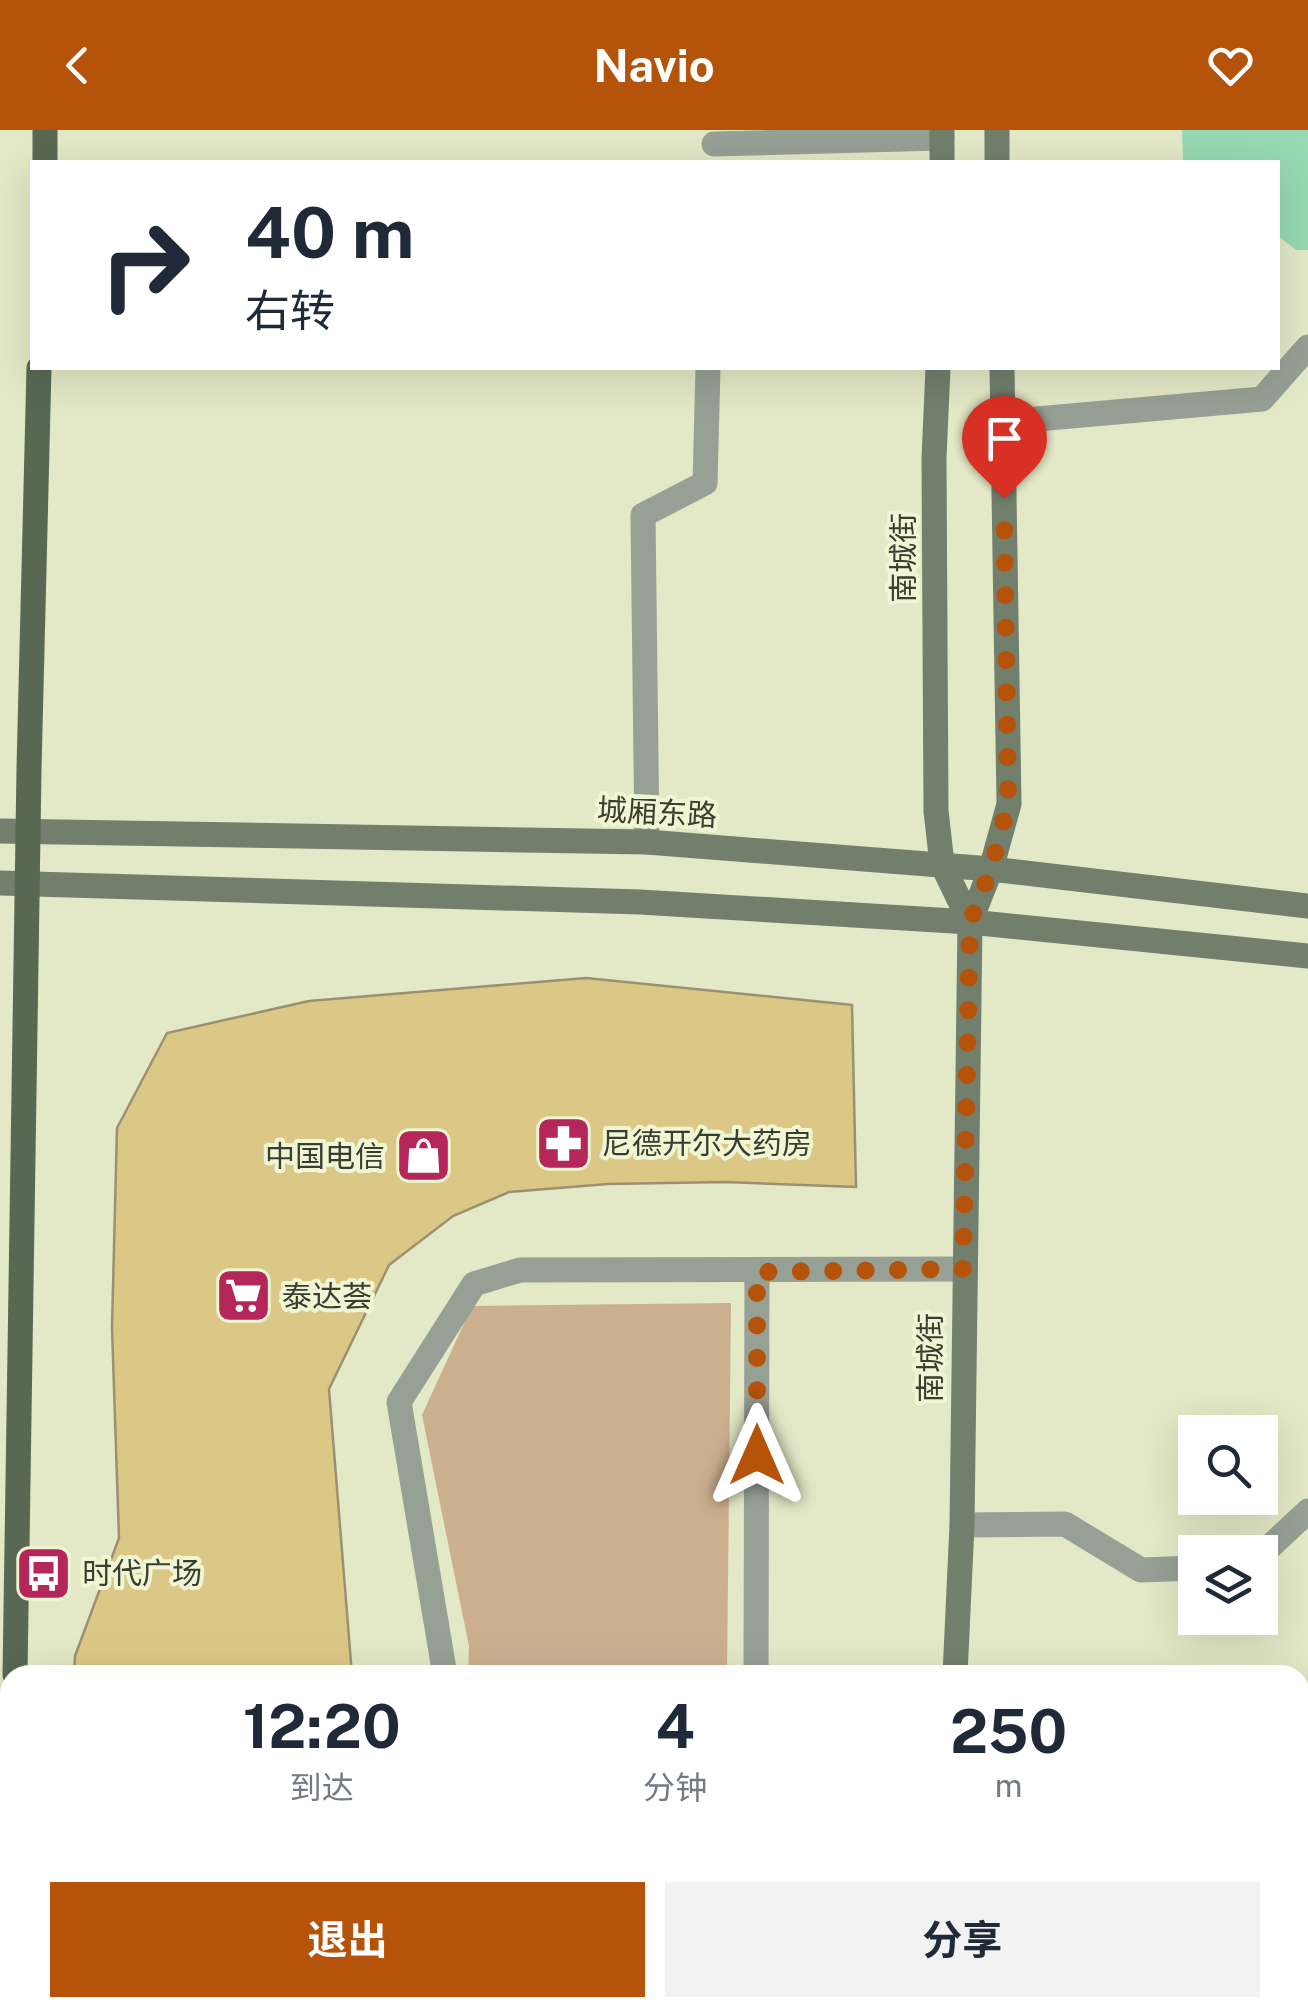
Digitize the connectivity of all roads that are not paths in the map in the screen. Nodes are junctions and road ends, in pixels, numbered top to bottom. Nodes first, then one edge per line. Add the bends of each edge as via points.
1 (46, 130) edge
2 (997, 130) edge
3 (942, 143) edge
4 (714, 145) edge
5 (45, 160) edge
6 (998, 160) edge
7 (1308, 347) edge
8 (40, 370) edge
9 (708, 370) edge
10 (938, 370) edge
11 (1002, 370) edge
12 (1003, 422) junction
13 (0, 831) edge
14 (28, 831) junction
15 (647, 842) junction
16 (942, 864) junction
17 (991, 869) junction
18 (0, 882) edge
19 (28, 883) junction
20 (1308, 906) edge
21 (970, 922) junction
22 (1308, 956) edge
23 (963, 1269) junction
24 (757, 1272) junction
25 (1308, 1512) edge
26 (962, 1524) junction
27 (1278, 1540) edge
28 (1178, 1569) edge
29 (15, 1665) edge
30 (443, 1665) edge
31 (756, 1665) edge
32 (955, 1665) edge

1 - 5 main road
2 - 6 street
3 - 4 street
7 - 12 street via 1262,400
8 - 14 main road
9 - 15 street via 705,483 643,515
10 - 16 street, 南城街 via 936,791
11 - 12 street, 南城街
12 - 17 street, 南城街 via 1008,804
13 - 14 street, 城厢东路
14 - 15 street, 城厢东路
14 - 19 main road
15 - 16 street, 城厢东路
16 - 17 street, 城厢东路
16 - 21 street, 南城街
17 - 20 street, 城厢东路
17 - 21 street, 南城街
18 - 19 street
19 - 21 street via 640,902
19 - 29 main road
21 - 22 street
21 - 23 street, 南城街
23 - 24 street
23 - 26 street, 南城街
24 - 30 street via 520,1270 474,1284 398,1402
24 - 31 street
25 - 27 street
26 - 28 street via 1066,1524 1141,1570
26 - 32 street, 南城街

